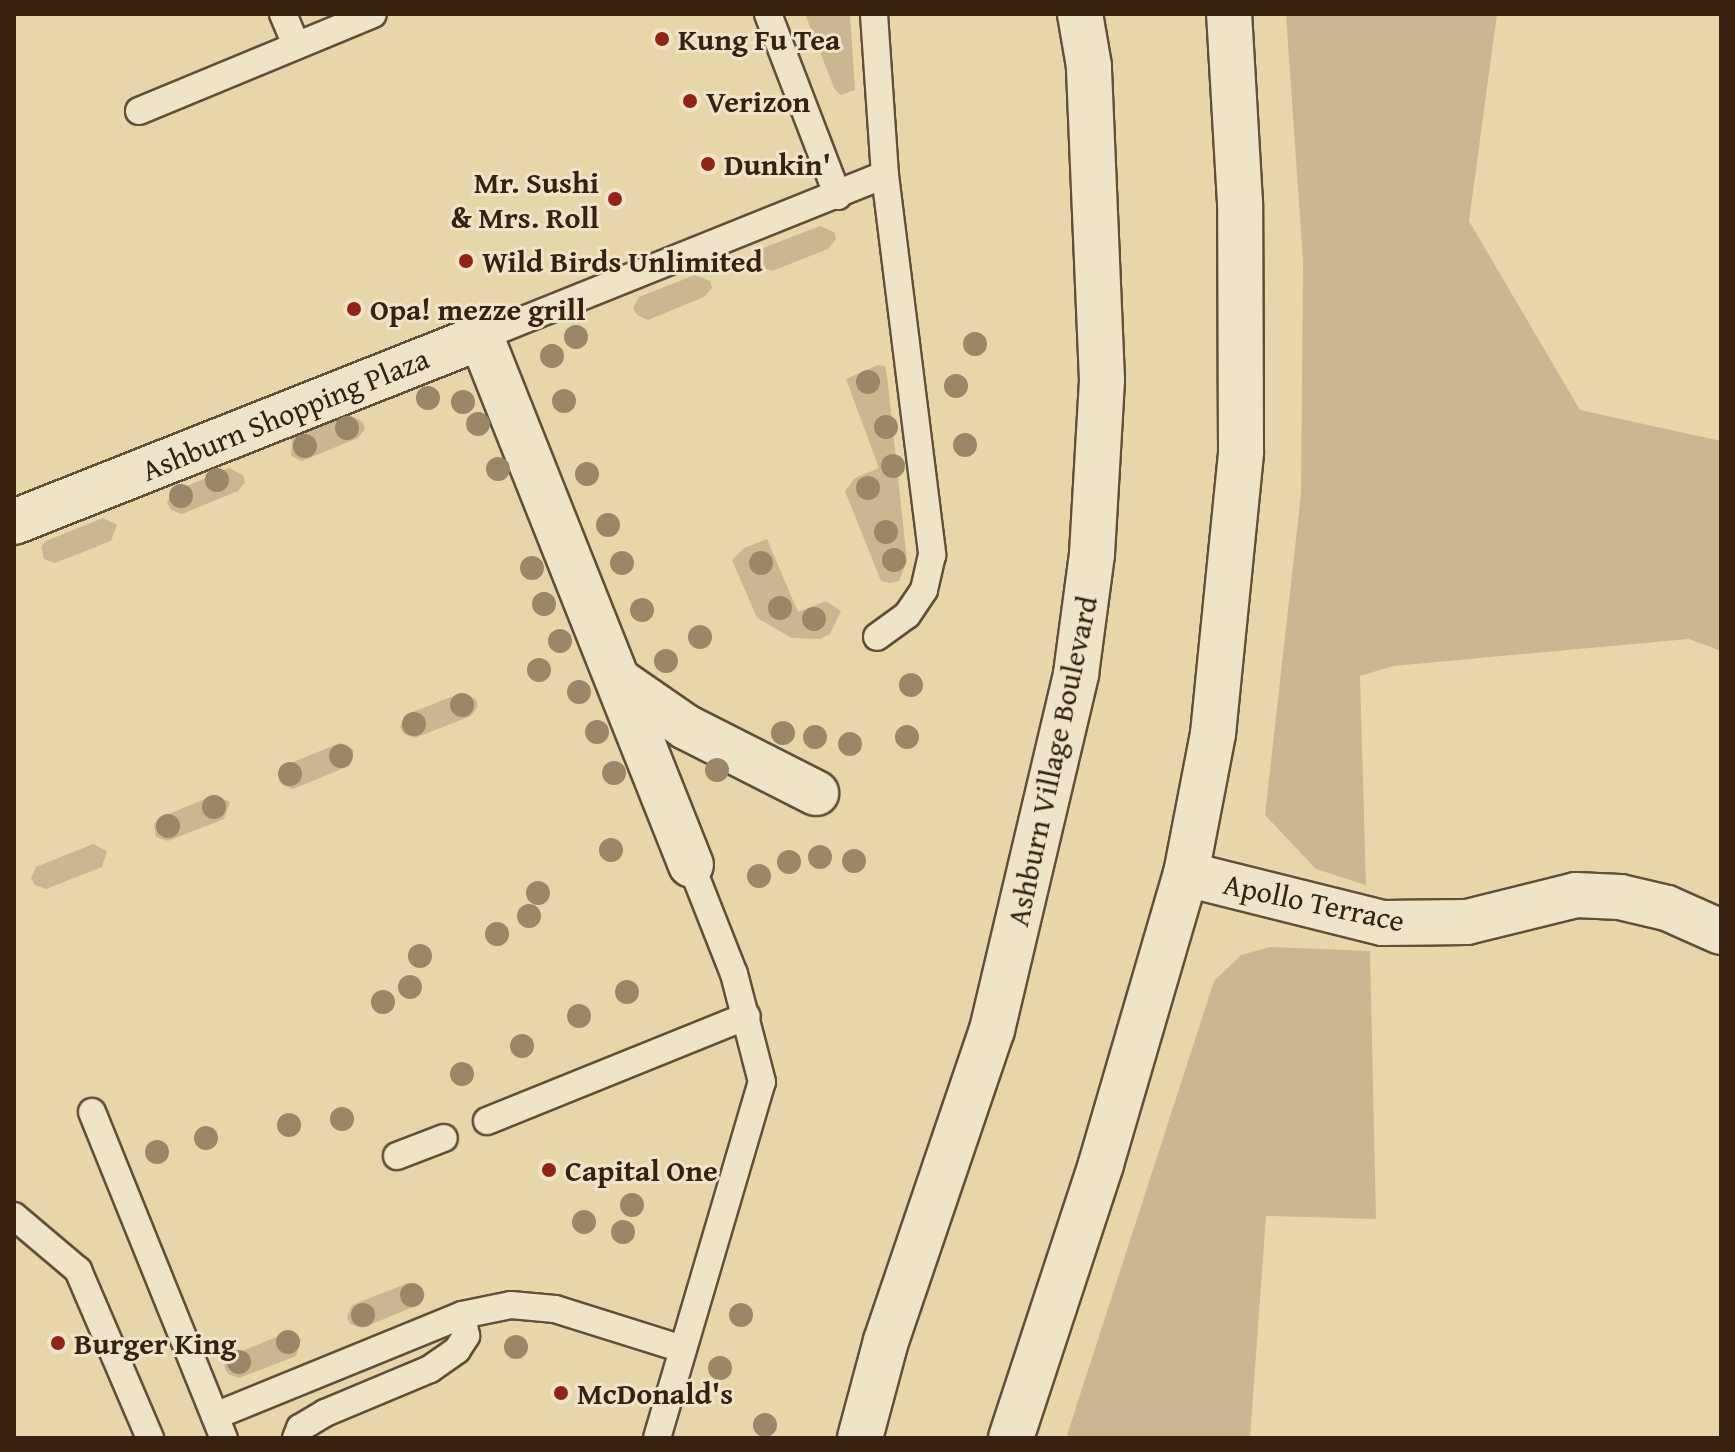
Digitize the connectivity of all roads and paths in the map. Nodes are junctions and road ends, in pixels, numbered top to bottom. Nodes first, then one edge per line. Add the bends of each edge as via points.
1 (283, 14) edge
2 (373, 14) edge
3 (768, 14) edge
4 (874, 14) edge
5 (1080, 14) edge
6 (1229, 14) edge
7 (296, 45) junction
8 (139, 111) dead end
9 (885, 175) junction
10 (838, 196) junction
11 (481, 337) junction
12 (14, 522) edge
13 (877, 637) dead end
14 (618, 680) junction
15 (816, 793) dead end
16 (691, 865) joint
17 (1186, 874) junction
18 (1721, 932) edge
19 (747, 1016) junction
20 (92, 1112) dead end
21 (487, 1121) dead end
22 (444, 1138) dead end
23 (397, 1156) dead end
24 (14, 1216) edge
25 (462, 1315) junction
26 (683, 1349) junction
27 (220, 1427) edge
28 (150, 1438) edge
29 (296, 1438) edge
30 (657, 1438) edge
31 (860, 1438) edge
32 (1011, 1438) edge

1 - 7 lane
2 - 7 lane
3 - 10 lane
4 - 9 lane
5 - 31 main road, Ashburn Village Boulevard via 1089,66 1102,380 1092,554 1076,674 992,1030 886,1341
6 - 17 main road via 1240,203 1241,451 1227,637
7 - 8 lane
9 - 10 lane
9 - 13 lane via 932,555 924,590 907,615
10 - 11 lane
11 - 12 main road, Ashburn Shopping Plaza
11 - 14 main road
14 - 15 main road via 686,727
14 - 16 main road
16 - 19 lane
17 - 18 main road, Apollo Terrace via 1383,923 1467,922 1576,895 1620,897 1667,908
17 - 32 main road via 1101,1164
19 - 21 lane
19 - 26 lane via 762,1082
20 - 27 lane
22 - 23 lane
24 - 28 lane via 78,1270
25 - 26 lane via 511,1305 555,1309
25 - 27 lane
25 - 29 lane via 466,1336 457,1350 430,1369 325,1413 300,1428
26 - 30 lane

